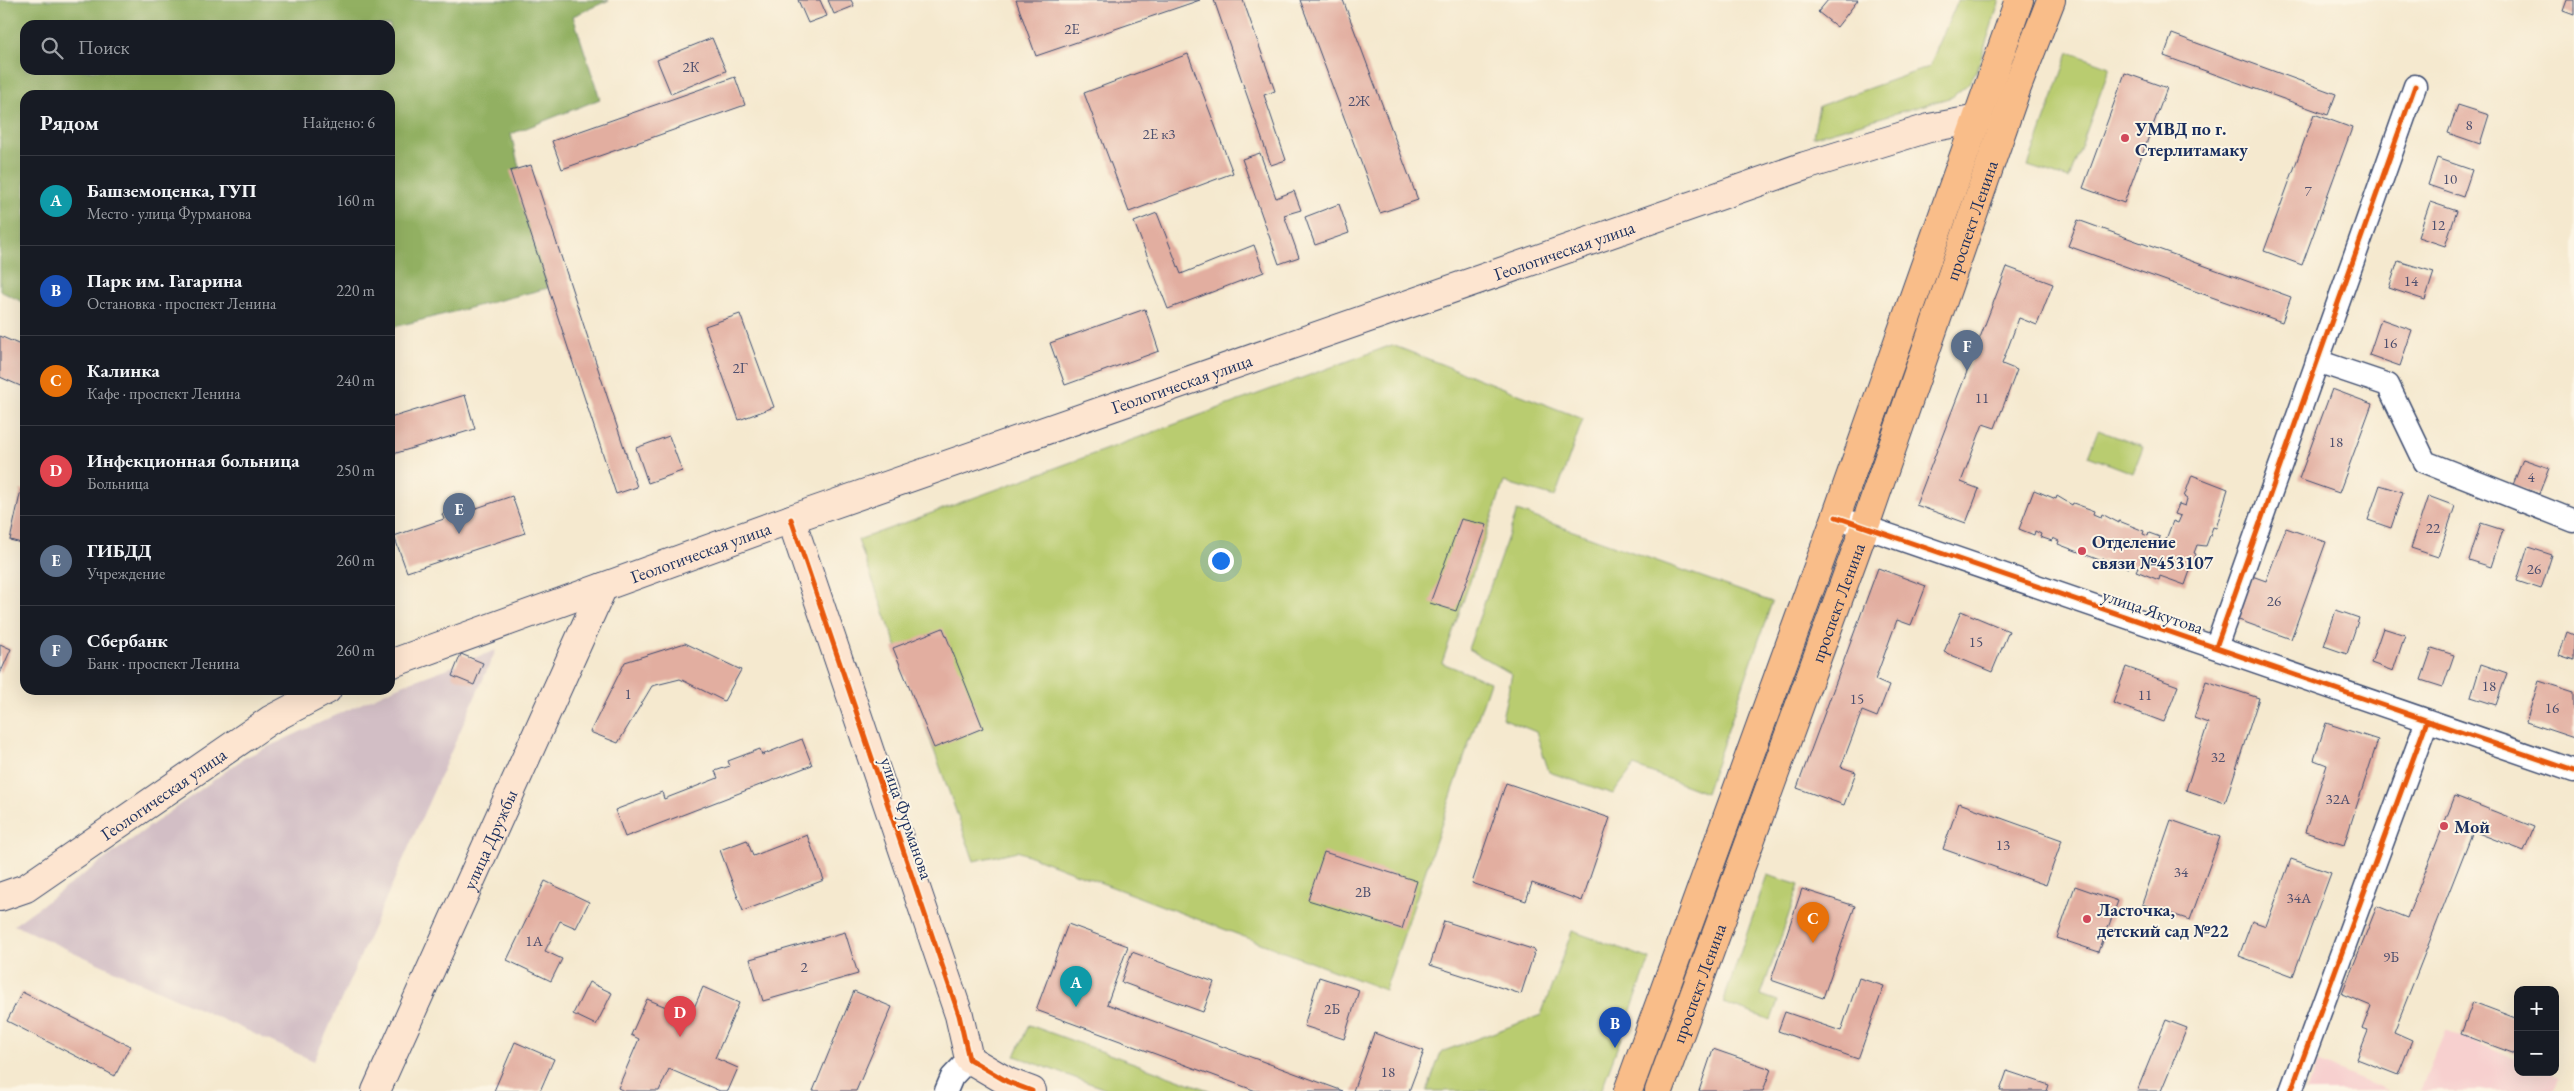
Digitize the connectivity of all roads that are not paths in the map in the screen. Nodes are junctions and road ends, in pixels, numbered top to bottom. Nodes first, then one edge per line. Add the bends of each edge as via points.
1 (2019, 0) edge
2 (2051, 0) edge
3 (2415, 86) dead end
4 (1978, 118) junction
5 (2317, 361) junction
6 (1836, 517) junction
7 (791, 519) junction
8 (2574, 521) edge
9 (1865, 526) junction
10 (603, 588) junction
11 (2216, 647) junction
12 (395, 662) edge
13 (318, 695) edge
14 (2427, 721) junction
15 (2574, 771) edge
16 (0, 896) edge
17 (969, 1059) junction
18 (376, 1091) edge
19 (946, 1091) edge
20 (1032, 1091) edge
21 (1628, 1091) edge
22 (1659, 1091) edge
23 (2291, 1091) edge

1 - 4 main road, проспект Ленина
2 - 9 main road, проспект Ленина via 2016,90
3 - 5 street
4 - 6 main road, проспект Ленина
4 - 7 main road, Геологическая улица via 1929,128 1805,166
5 - 8 street via 2388,385 2425,462
5 - 11 street
6 - 9 street, улица Якутова
6 - 21 main road, проспект Ленина
7 - 10 main road, Геологическая улица
7 - 17 main road, улица Фурманова via 959,1015
9 - 11 street, улица Якутова
9 - 22 main road, проспект Ленина
10 - 12 main road, Геологическая улица
10 - 18 main road, улица Дружбы
11 - 14 street, улица Якутова
13 - 16 main road, Геологическая улица via 270,720 26,888
14 - 15 street, улица Якутова
14 - 23 street
17 - 19 street via 956,1072
17 - 20 main road via 1008,1082

